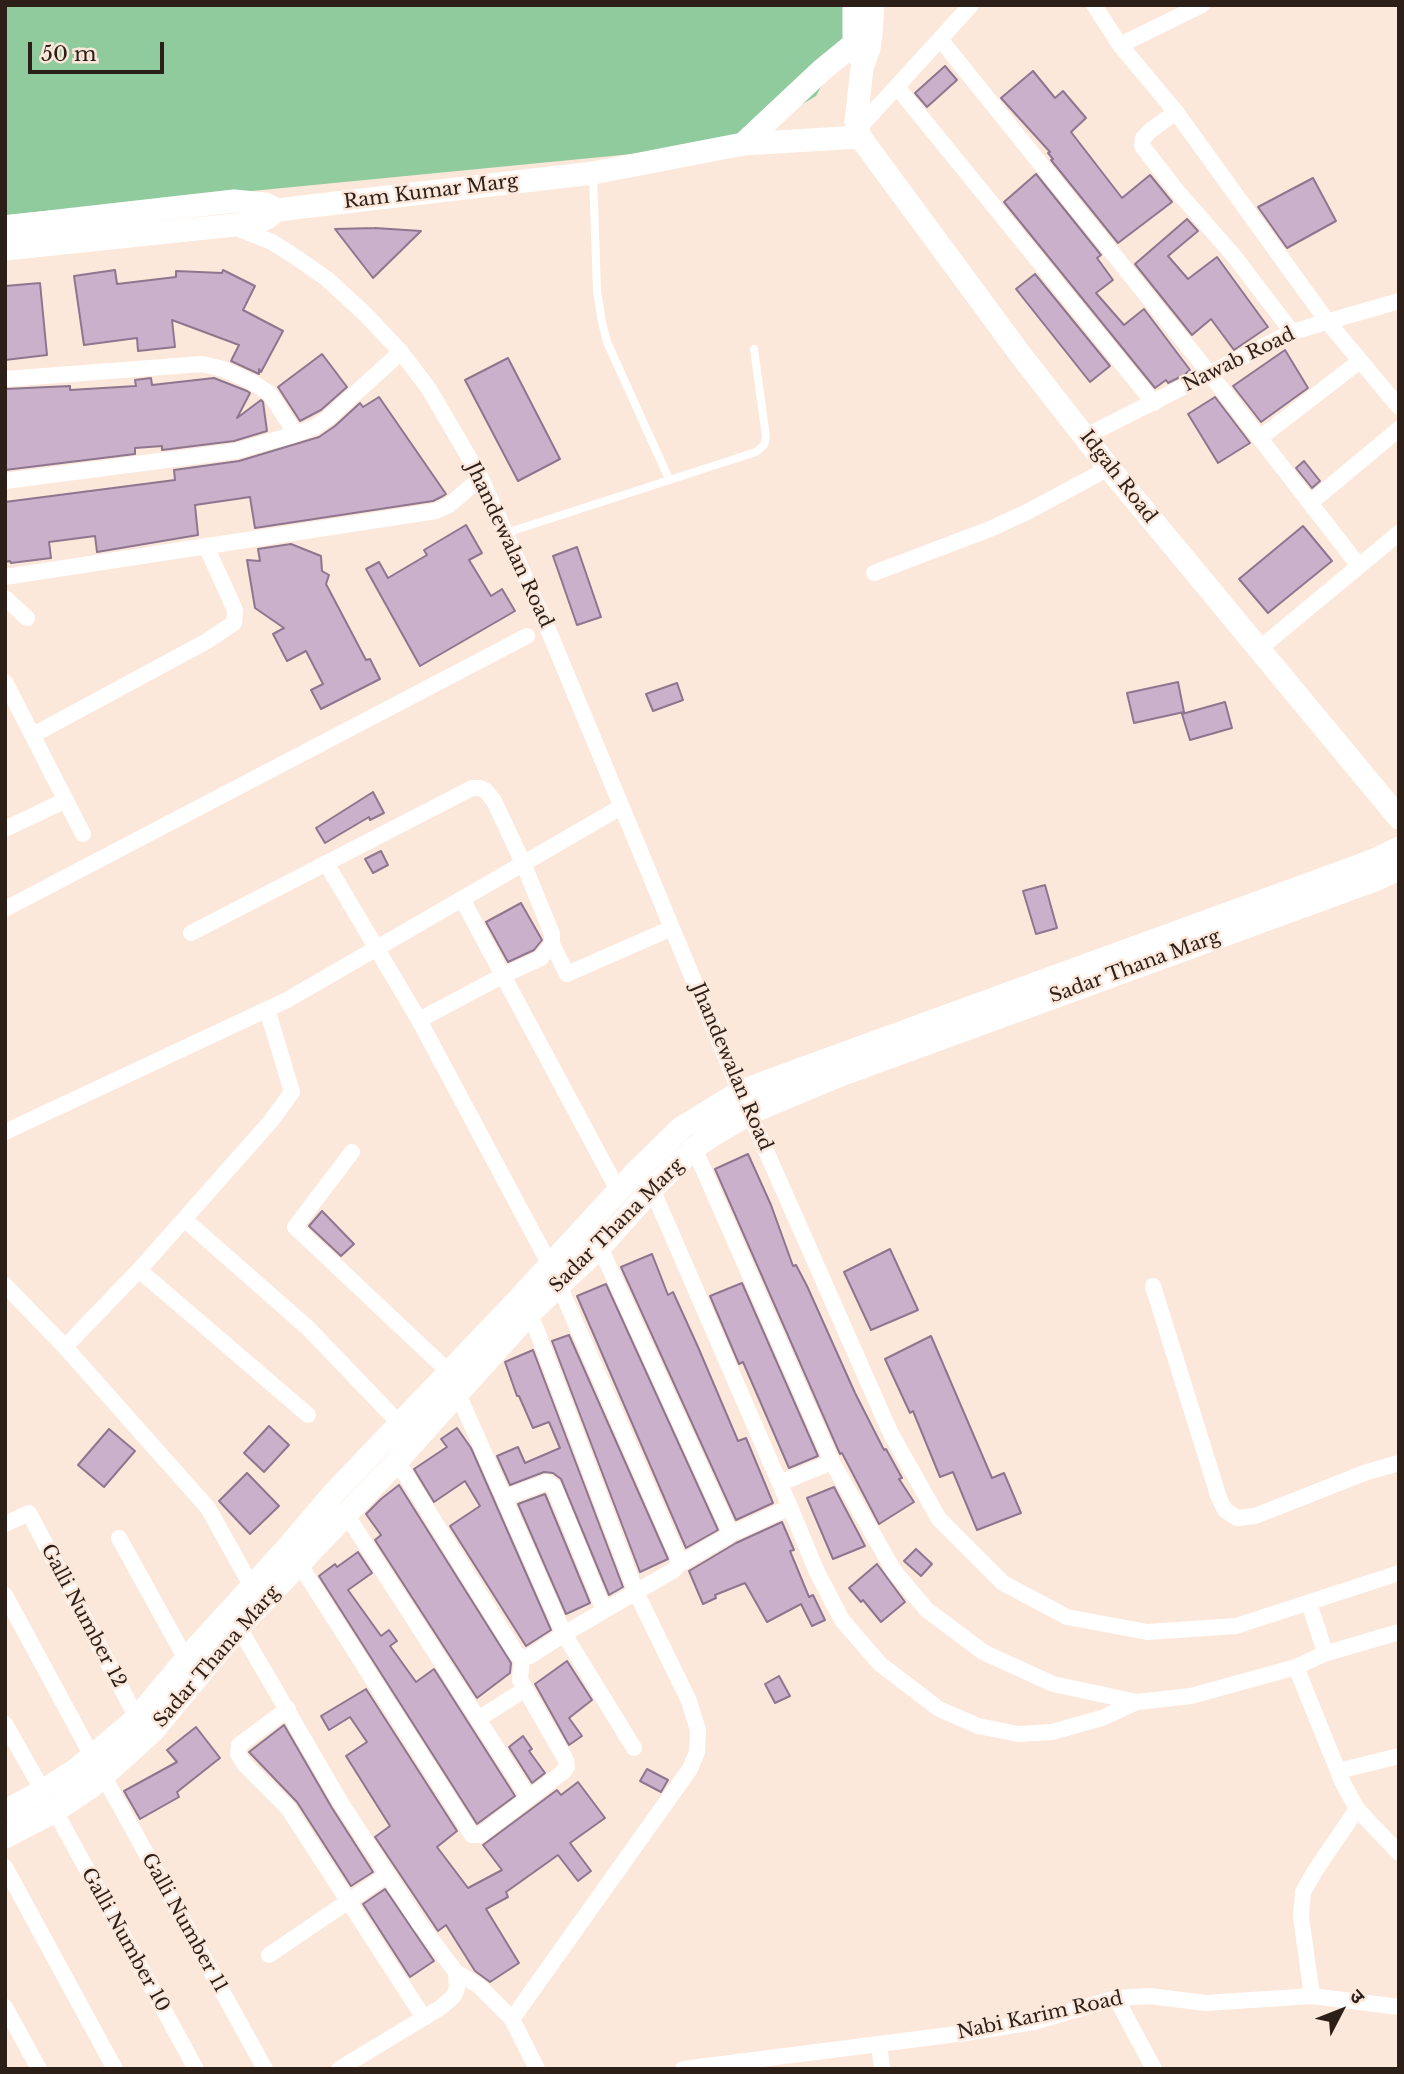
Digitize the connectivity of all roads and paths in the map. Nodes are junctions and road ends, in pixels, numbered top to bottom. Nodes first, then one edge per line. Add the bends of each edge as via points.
1 (854, 5) edge
2 (873, 5) edge
3 (971, 5) edge
4 (1094, 5) edge
5 (1202, 5) edge
6 (940, 39) junction
7 (855, 43) junction
8 (1120, 45) junction
9 (862, 68) junction
10 (897, 87) junction
11 (1176, 112) junction
12 (858, 130) junction
13 (743, 144) junction
14 (593, 173) junction
15 (277, 210) junction
16 (231, 226) junction
17 (5, 227) edge
18 (5, 249) edge
19 (1397, 303) edge
20 (1327, 321) junction
21 (1292, 332) junction
22 (754, 349) dead end
23 (401, 352) junction
24 (1360, 361) junction
25 (1210, 374) junction
26 (5, 379) edge
27 (1154, 403) junction
28 (1399, 407) edge
29 (1399, 429) edge
30 (296, 434) junction
31 (1086, 436) junction
32 (1260, 438) junction
33 (1109, 468) junction
34 (481, 478) junction
35 (669, 479) junction
36 (5, 481) edge
37 (1310, 503) junction
38 (506, 533) junction
39 (1399, 533) edge
40 (205, 546) junction
41 (1359, 566) junction
42 (874, 573) dead end
43 (5, 577) edge
44 (5, 598) edge
45 (27, 618) dead end
46 (527, 636) dead end
47 (1259, 649) junction
48 (5, 682) edge
49 (33, 735) junction
50 (66, 800) junction
51 (621, 807) junction
52 (1399, 818) edge
53 (5, 829) edge
54 (83, 834) dead end
55 (1399, 848) edge
56 (326, 863) junction
57 (523, 863) junction
58 (1399, 869) edge
59 (461, 899) junction
60 (5, 909) edge
61 (672, 928) junction
62 (191, 933) dead end
63 (552, 944) junction
64 (376, 949) junction
65 (502, 976) junction
66 (267, 1009) junction
67 (419, 1020) junction
68 (740, 1092) junction
69 (750, 1113) junction
70 (5, 1132) edge
71 (694, 1148) junction
72 (352, 1152) dead end
73 (652, 1189) junction
74 (619, 1192) junction
75 (184, 1219) junction
76 (600, 1247) junction
77 (139, 1270) junction
78 (555, 1275) junction
79 (5, 1285) edge
80 (1153, 1286) dead end
81 (530, 1313) junction
82 (65, 1348) junction
83 (449, 1372) junction
84 (458, 1394) junction
85 (307, 1415) dead end
86 (400, 1424) junction
87 (397, 1461) junction
88 (832, 1462) junction
89 (1399, 1463) edge
90 (780, 1483) junction
91 (504, 1498) junction
92 (790, 1507) junction
93 (346, 1514) junction
94 (5, 1524) edge
95 (732, 1534) junction
96 (119, 1538) dead end
97 (300, 1565) junction
98 (678, 1565) junction
99 (1399, 1573) edge
100 (252, 1587) junction
101 (636, 1592) junction
102 (5, 1595) edge
103 (1309, 1603) junction
104 (604, 1610) junction
105 (234, 1619) junction
106 (1399, 1632) edge
107 (564, 1634) junction
108 (1324, 1654) junction
109 (522, 1658) junction
110 (186, 1659) junction
111 (1296, 1667) junction
112 (524, 1690) junction
113 (1137, 1702) junction
114 (288, 1709) junction
115 (137, 1718) junction
116 (478, 1719) junction
117 (5, 1724) edge
118 (634, 1748) dead end
119 (92, 1756) junction
120 (1399, 1756) edge
121 (1338, 1771) junction
122 (104, 1777) junction
123 (43, 1791) junction
124 (529, 1798) junction
125 (1357, 1809) junction
126 (5, 1811) edge
127 (55, 1811) junction
128 (5, 1837) edge
129 (1399, 1853) edge
130 (5, 1867) edge
131 (387, 1875) junction
132 (348, 1902) junction
133 (270, 1955) dead end
134 (456, 1972) junction
135 (1312, 1996) junction
136 (1116, 1998) junction
137 (5, 2007) edge
138 (1399, 2007) edge
139 (424, 2018) junction
140 (512, 2019) junction
141 (879, 2044) junction
142 (39, 2069) edge
143 (115, 2069) edge
144 (196, 2069) edge
145 (265, 2069) edge
146 (339, 2069) edge
147 (537, 2069) edge
148 (682, 2069) edge
149 (882, 2069) edge
150 (1154, 2069) edge

1 - 7 street
2 - 9 street
3 - 6 street
4 - 8 street
5 - 8 street
6 - 10 street
6 - 25 street
7 - 9 street
7 - 13 street
8 - 11 street
9 - 12 street
10 - 12 street
10 - 27 street
11 - 20 street
11 - 21 street via 1151,130 1142,146
12 - 13 street, Ram Kumar Marg
12 - 31 street, Idgah Road via 1020,354
13 - 14 street, Ram Kumar Marg
14 - 15 street, Ram Kumar Marg
14 - 35 lane via 602,322
15 - 16 street, Ram Kumar Marg via 254,223
15 - 17 street via 246,201 226,202
16 - 18 street, Ram Kumar Marg
16 - 23 street, Jhandewalan Road via 272,242 327,279
19 - 20 street, Nawab Road
20 - 21 street, Nawab Road
20 - 24 street
21 - 25 street, Nawab Road
22 - 35 lane via 764,445 748,456
23 - 30 street via 336,412
23 - 34 street, Jhandewalan Road via 429,389
24 - 28 street
24 - 32 street
25 - 27 street, Nawab Road
25 - 32 street
26 - 30 street via 202,363 270,394
27 - 31 street, Nawab Road
29 - 37 street
30 - 36 street via 236,451
31 - 33 street, Idgah Road
32 - 37 street
33 - 42 street via 990,529
33 - 47 street, Idgah Road
34 - 38 street, Jhandewalan Road
34 - 40 street via 436,511
35 - 38 lane
37 - 41 street
38 - 51 street, Jhandewalan Road
39 - 41 street
40 - 43 street
40 - 49 street via 235,610 234,623
41 - 47 street
44 - 45 street
46 - 60 street
47 - 52 street, Idgah Road
48 - 49 street
49 - 50 street
50 - 53 street
50 - 54 street
51 - 57 street
51 - 61 street, Jhandewalan Road
55 - 68 street, Sadar Thana Marg
56 - 57 street via 472,788 486,791 494,801
56 - 62 street
56 - 64 street
57 - 59 street
57 - 63 street
58 - 69 street, Sadar Thana Marg via 838,1076
59 - 64 street
59 - 65 street
61 - 63 street via 567,974
61 - 68 street, Jhandewalan Road
63 - 65 street via 541,958
64 - 66 street
64 - 67 street
65 - 67 street
65 - 74 street
66 - 70 street
66 - 75 street via 292,1092
67 - 78 street
68 - 69 street, Jhandewalan Road
68 - 74 street, Sadar Thana Marg via 681,1128
69 - 71 street, Sadar Thana Marg
69 - 103 street, Jhandewalan Road via 891,1434 939,1519 1003,1583 1067,1617 1147,1632 1236,1626
71 - 73 street, Sadar Thana Marg
71 - 88 street
72 - 83 street via 295,1227
73 - 76 street, Sadar Thana Marg
73 - 90 street
74 - 78 street, Sadar Thana Marg
75 - 77 street
75 - 86 street via 308,1328
76 - 78 street, Sadar Thana Marg
76 - 95 street
77 - 82 street
77 - 85 street
78 - 81 street, Sadar Thana Marg
78 - 83 street, Sadar Thana Marg
78 - 98 street
79 - 82 street
80 - 89 street via 1225,1510 1237,1518 1255,1516
81 - 84 street, Sadar Thana Marg
81 - 101 street
82 - 100 street via 208,1508
83 - 86 street, Sadar Thana Marg
84 - 87 street, Sadar Thana Marg
84 - 91 street
86 - 100 street, Sadar Thana Marg
87 - 93 street, Sadar Thana Marg
87 - 109 street
88 - 90 street
88 - 113 street via 894,1571 927,1611 983,1652 1053,1684
90 - 92 street
91 - 104 street via 547,1482 554,1487
91 - 107 street
92 - 95 street
92 - 113 street via 842,1620 880,1664 939,1709 978,1726 1018,1734 1052,1732
93 - 97 street, Sadar Thana Marg
93 - 116 street
94 - 115 street, Galli Number 12 via 29,1513
95 - 98 street
96 - 110 street
97 - 105 street, Sadar Thana Marg
97 - 124 street via 472,1835 480,1835
98 - 101 street
99 - 103 street, Jhandewalan Road
100 - 105 street, Sadar Thana Marg
101 - 104 street
101 - 140 street via 689,1701 698,1730 698,1752
102 - 119 street
103 - 108 street
104 - 107 street
105 - 110 street, Sadar Thana Marg
105 - 114 street
105 - 122 street, Sadar Thana Marg via 152,1732
106 - 108 street
107 - 109 street
107 - 118 street
108 - 111 street
109 - 112 street
110 - 115 street, Sadar Thana Marg
111 - 113 street via 1191,1696
111 - 121 street
112 - 116 street
112 - 124 street via 566,1760 563,1772
114 - 131 street
114 - 132 street via 239,1745 238,1754 288,1808
115 - 119 street, Sadar Thana Marg
116 - 124 street
117 - 123 street
119 - 123 street, Sadar Thana Marg
120 - 121 street
121 - 125 street
122 - 127 street, Sadar Thana Marg
122 - 145 street, Galli Number 11
123 - 126 street, Sadar Thana Marg
125 - 129 street
125 - 135 street via 1303,1892 1301,1917
127 - 128 street, Sadar Thana Marg
127 - 144 street, Galli Number 10
130 - 143 street
131 - 132 street
131 - 134 street
132 - 133 street
132 - 139 street
134 - 139 street via 454,1996
134 - 140 street via 479,1986
135 - 136 street, Nabi Karim Road via 1206,2003 1149,1996
135 - 138 street, Nabi Karim Road
136 - 141 street, Nabi Karim Road via 1034,2022
136 - 150 street
137 - 142 street
139 - 146 street
140 - 147 street
141 - 148 street, Nabi Karim Road
141 - 149 street

